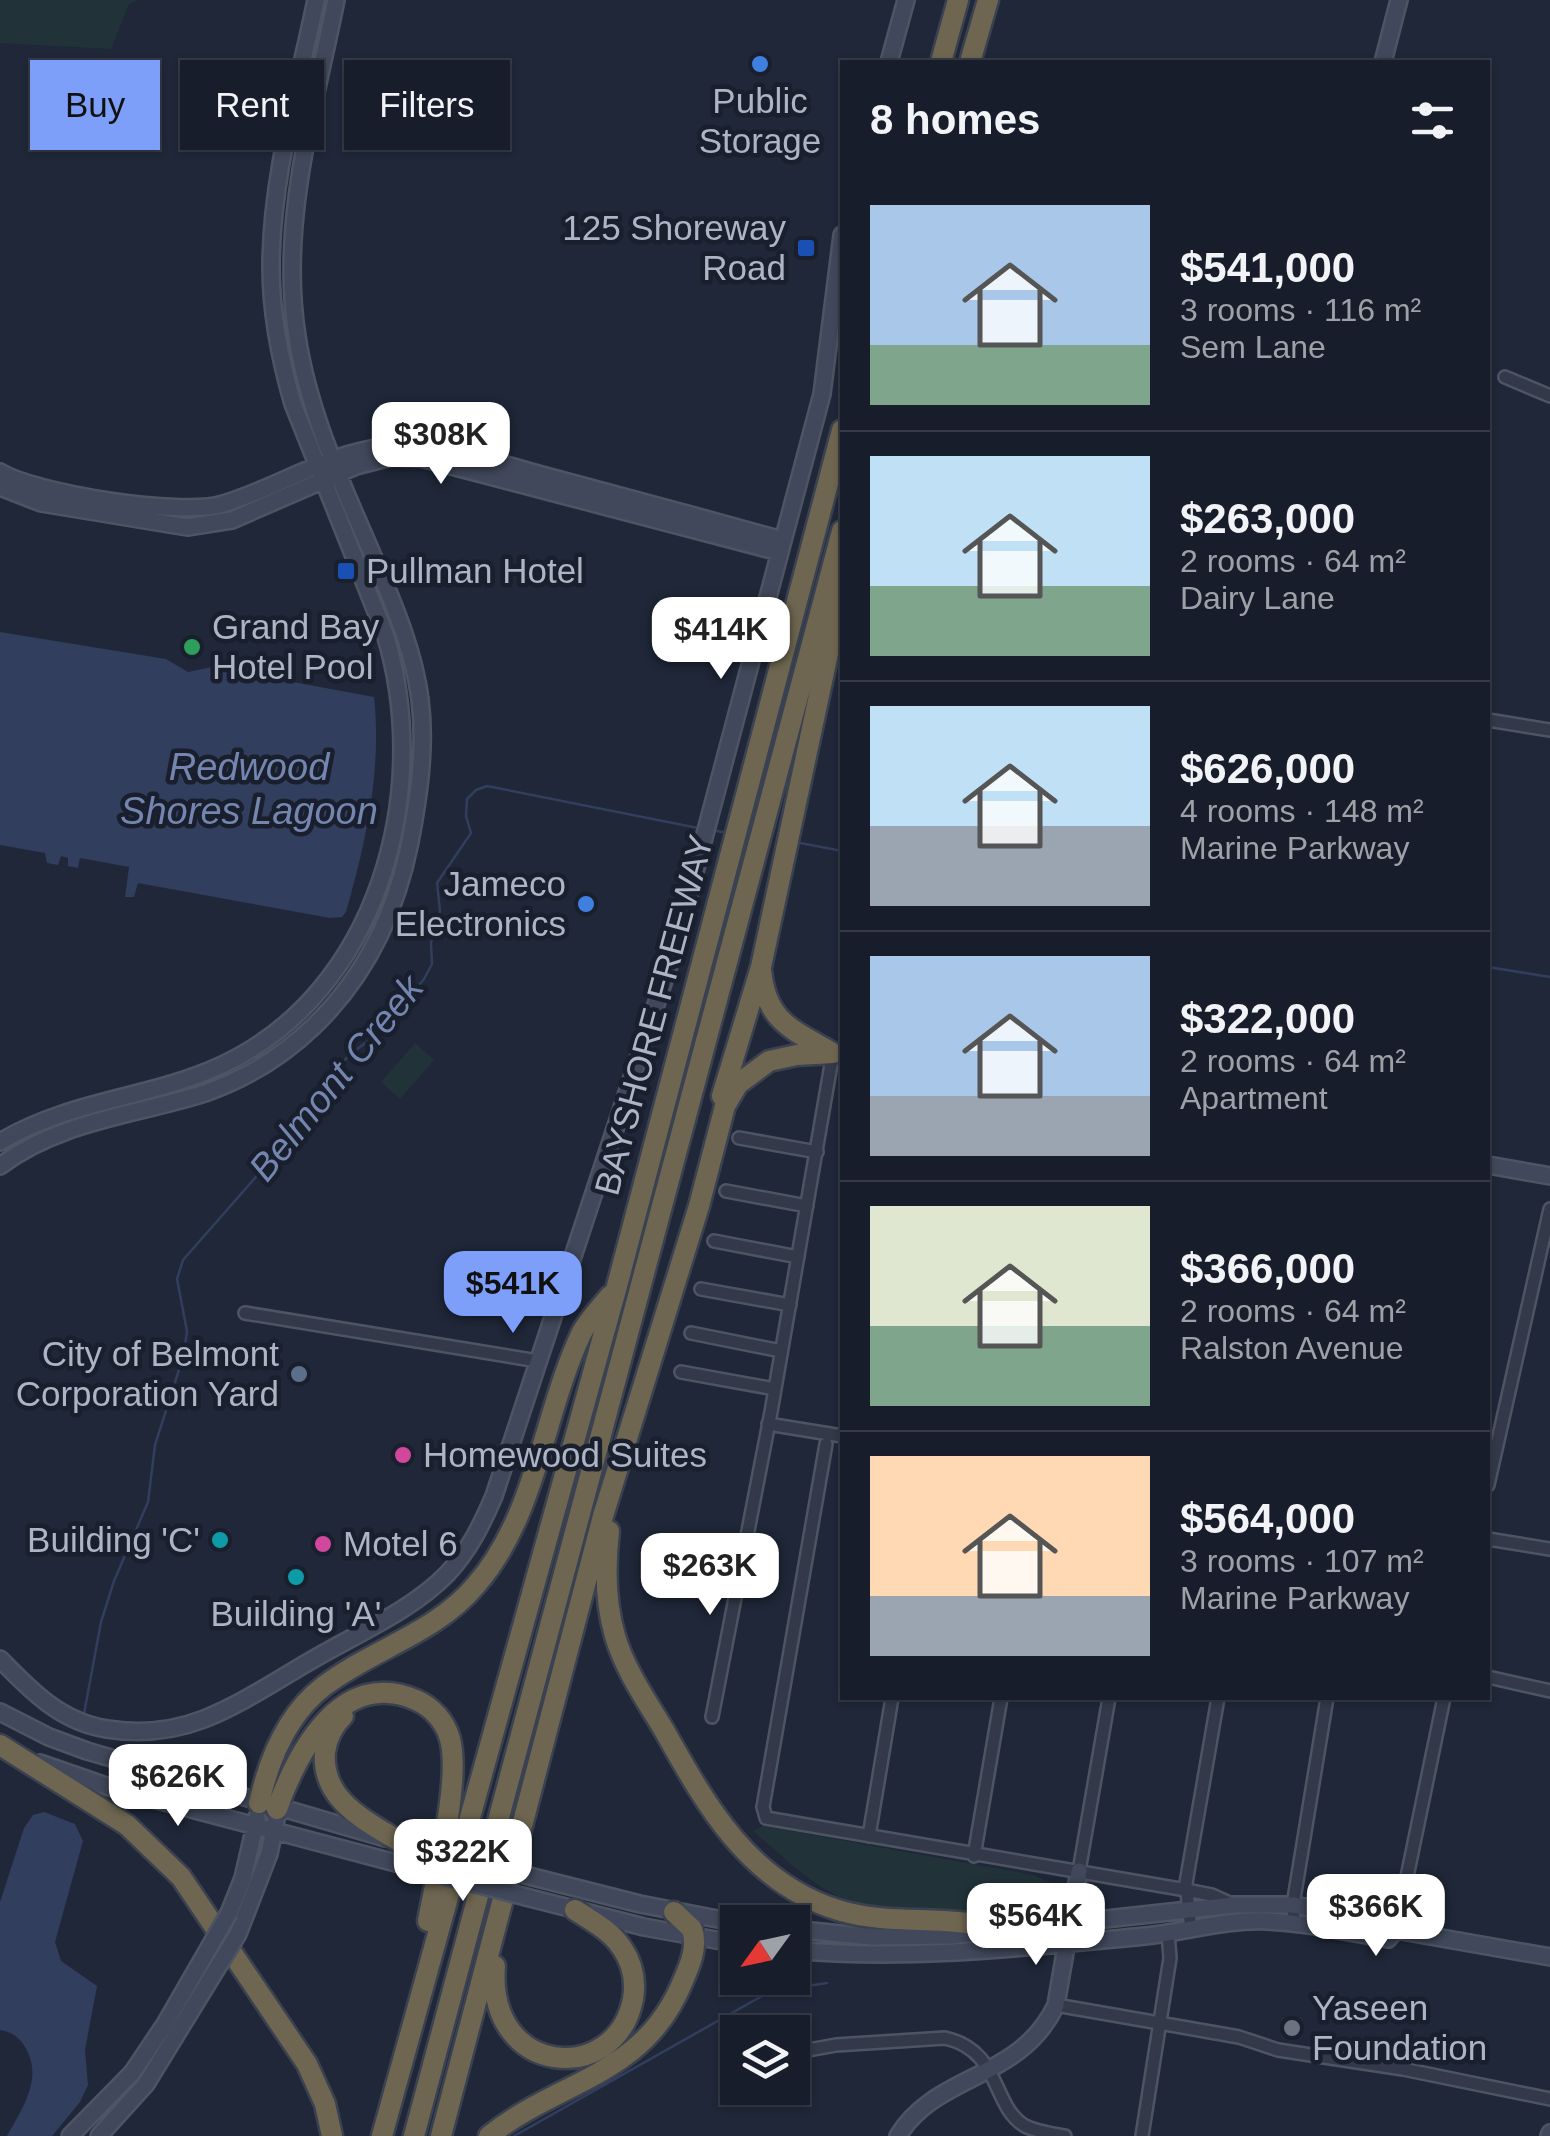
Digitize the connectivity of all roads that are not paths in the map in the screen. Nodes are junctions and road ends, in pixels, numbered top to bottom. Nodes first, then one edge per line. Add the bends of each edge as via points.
1 (316, 0) edge
2 (336, 0) edge
3 (906, 0) edge
4 (954, 0) edge
5 (988, 0) edge
6 (1399, 0) edge
7 (890, 60) edge
8 (940, 60) edge
9 (971, 60) edge
10 (1384, 60) edge
11 (840, 251) edge
12 (1505, 377) dead end
13 (1550, 396) edge
14 (840, 437) edge
15 (328, 471) junction
16 (0, 472) edge
17 (0, 487) edge
18 (840, 538) edge
19 (780, 546) junction
20 (840, 597) edge
21 (1490, 720) edge
22 (1550, 730) edge
23 (761, 967) junction
24 (838, 1054) edge
25 (739, 1138) dead end
26 (0, 1142) edge
27 (817, 1152) junction
28 (2, 1159) edge
29 (1490, 1164) edge
30 (1550, 1176) edge
31 (726, 1190) dead end
32 (699, 1206) junction
33 (808, 1206) junction
34 (1550, 1209) edge
35 (714, 1241) dead end
36 (798, 1257) junction
37 (617, 1286) junction
38 (702, 1289) dead end
39 (790, 1305) junction
40 (245, 1313) dead end
41 (691, 1333) dead end
42 (782, 1351) junction
43 (538, 1362) junction
44 (680, 1372) dead end
45 (775, 1389) junction
46 (768, 1424) junction
47 (840, 1436) edge
48 (826, 1444) dead end
49 (1490, 1476) edge
50 (616, 1478) junction
51 (1490, 1539) edge
52 (1550, 1549) edge
53 (0, 1660) edge
54 (1490, 1677) edge
55 (1550, 1691) edge
56 (374, 1696) junction
57 (892, 1700) edge
58 (1001, 1700) edge
59 (1109, 1700) edge
60 (1218, 1700) edge
61 (1327, 1700) edge
62 (1444, 1700) edge
63 (0, 1712) edge
64 (712, 1717) dead end
65 (0, 1745) edge
66 (270, 1814) junction
67 (256, 1825) junction
68 (868, 1836) junction
69 (409, 1845) junction
70 (974, 1856) junction
71 (1079, 1871) junction
72 (1186, 1890) junction
73 (1234, 1905) junction
74 (1292, 1905) junction
75 (575, 1910) junction
76 (1188, 1911) junction
77 (674, 1912) junction
78 (499, 1919) junction
79 (720, 1919) edge
80 (1070, 1924) junction
81 (1294, 1924) junction
82 (810, 1930) edge
83 (1191, 1930) junction
84 (1396, 1930) junction
85 (1003, 1932) junction
86 (1168, 1933) junction
87 (695, 1938) junction
88 (720, 1941) edge
89 (1067, 1943) junction
90 (810, 1951) edge
91 (1550, 1957) edge
92 (1056, 2006) junction
93 (1158, 2023) junction
94 (810, 2049) edge
95 (400, 2069) junction
96 (989, 2070) junction
97 (1550, 2099) edge
98 (77, 2130) edge
99 (99, 2136) edge
100 (332, 2136) edge
101 (382, 2136) edge
102 (414, 2136) edge
103 (441, 2136) edge
104 (489, 2136) edge
105 (898, 2136) edge
106 (1065, 2136) edge
107 (1142, 2136) edge

1 - 15 main road via 280,182 272,267 283,370
2 - 15 main road via 299,185 291,267 301,364
3 - 7 main road
4 - 8 highway
5 - 9 highway
6 - 10 main road
11 - 19 main road via 822,394
12 - 13 street
14 - 37 highway, BAYSHORE FREEWAY
15 - 16 main road via 190,510 42,490
15 - 17 main road via 232,520 188,528 41,503
15 - 19 main road via 421,458
15 - 26 main road via 396,668 400,700 394,820 359,934 300,1012 243,1054 199,1074 70,1109
15 - 28 main road via 401,623 420,700 413,823 377,944 314,1026 255,1070 205,1093 76,1128
18 - 102 highway, BAYSHORE FREEWAY
19 - 43 main road via 662,990
20 - 23 highway
21 - 22 street
23 - 24 highway via 766,998 780,1021
23 - 32 highway via 709,1146
24 - 27 street
24 - 32 highway via 770,1061 738,1084 725,1106
25 - 27 street
27 - 33 street
29 - 30 main road
31 - 33 street
32 - 50 highway
33 - 36 street
34 - 49 street
35 - 36 street
36 - 39 street
37 - 66 highway via 583,1330 498,1557 442,1618 336,1678 302,1707 275,1750
37 - 95 highway, BAYSHORE FREEWAY
38 - 39 street
39 - 42 street
40 - 43 street
41 - 42 street
42 - 45 street
43 - 53 main road via 489,1509 446,1575 392,1614 234,1704 177,1727 105,1729 43,1702
44 - 45 street
45 - 46 street
46 - 47 street
46 - 64 street
48 - 68 street via 764,1815
50 - 78 highway
50 - 85 highway via 606,1570 616,1639 733,1841 779,1882 840,1911
51 - 52 street
54 - 55 street
56 - 66 highway via 340,1708 321,1725
56 - 69 highway via 337,1722 326,1744 326,1770 344,1804
56 - 95 highway via 396,1694 423,1703 444,1724 452,1752
57 - 68 street
58 - 70 street
59 - 71 street
60 - 72 street
61 - 74 street
62 - 84 street
63 - 66 main road via 67,1744
65 - 67 main road via 112,1788
65 - 100 highway via 126,1824 180,1878 307,2064
66 - 67 main road
66 - 69 main road
66 - 75 main road, bridge via 411,1867
66 - 99 main road, bridge via 260,1881 238,1934 146,2084
67 - 98 main road, bridge via 229,1913 165,2024 132,2072
68 - 70 street
69 - 77 main road, bridge
70 - 71 street
71 - 72 street
71 - 80 main road
72 - 73 street
72 - 76 street
73 - 74 main road
73 - 76 main road
74 - 81 street
74 - 84 main road via 1389,1922
75 - 78 highway via 624,1950 634,1992 620,2030 600,2048 572,2057 529,2048 499,2016 493,1986
75 - 87 main road
76 - 80 main road
76 - 83 street
77 - 79 main road
77 - 87 highway
78 - 103 highway
80 - 85 main road
80 - 89 main road
81 - 83 main road via 1254,1921
81 - 84 main road via 1388,1939
82 - 85 main road via 897,1937
83 - 86 main road
84 - 91 main road
86 - 89 main road
86 - 93 street
87 - 88 main road
87 - 104 highway via 682,1986 645,2040 598,2076
89 - 90 main road via 924,1954
89 - 92 main road
92 - 93 street
92 - 96 main road via 1042,2032
93 - 97 street
93 - 107 street
94 - 96 street via 945,2038 968,2046
95 - 101 highway, BAYSHORE FREEWAY
96 - 105 main road via 933,2099
96 - 106 street via 1016,2119

